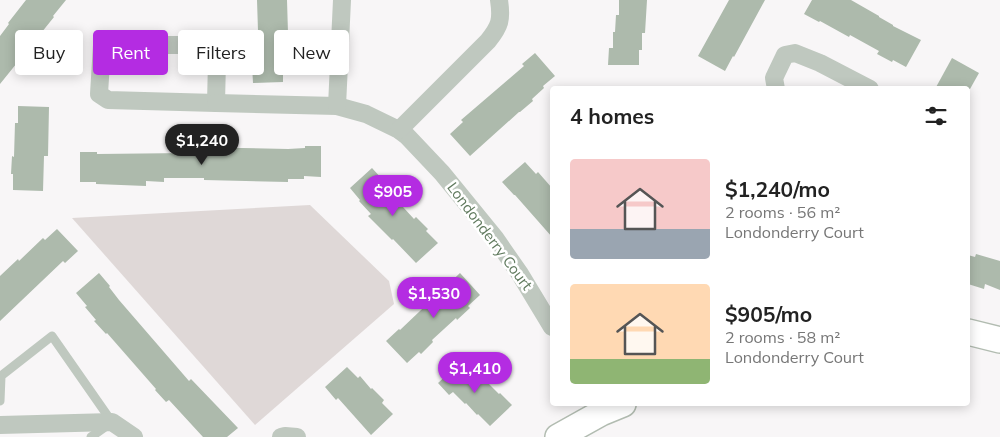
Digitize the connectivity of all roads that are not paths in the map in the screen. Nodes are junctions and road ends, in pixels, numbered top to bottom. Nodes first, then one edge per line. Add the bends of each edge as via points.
1 (342, 0) edge
2 (499, 0) edge
3 (775, 86) edge
4 (864, 86) edge
5 (216, 103) junction
6 (337, 106) junction
7 (398, 130) junction
8 (550, 324) edge
9 (970, 332) edge
10 (1000, 340) edge
11 (0, 401) edge
12 (607, 407) edge
13 (112, 422) junction
14 (0, 425) edge
15 (91, 437) edge
16 (134, 437) edge
17 (281, 437) edge
18 (297, 437) edge
19 (558, 437) edge

1 - 6 street
2 - 7 street via 500,22 495,32
3 - 4 street via 774,78 785,55 795,53
5 - 5 street, Londonderry Court via 108,100 99,94 102,45 207,45 215,49
5 - 6 street, Londonderry Court
6 - 7 street, Londonderry Court via 366,114
7 - 8 street, Londonderry Court via 442,173 495,238
9 - 10 street
11 - 13 lane via 1,376 52,336
12 - 19 street
13 - 14 street
13 - 15 lane
13 - 16 street
17 - 18 street

